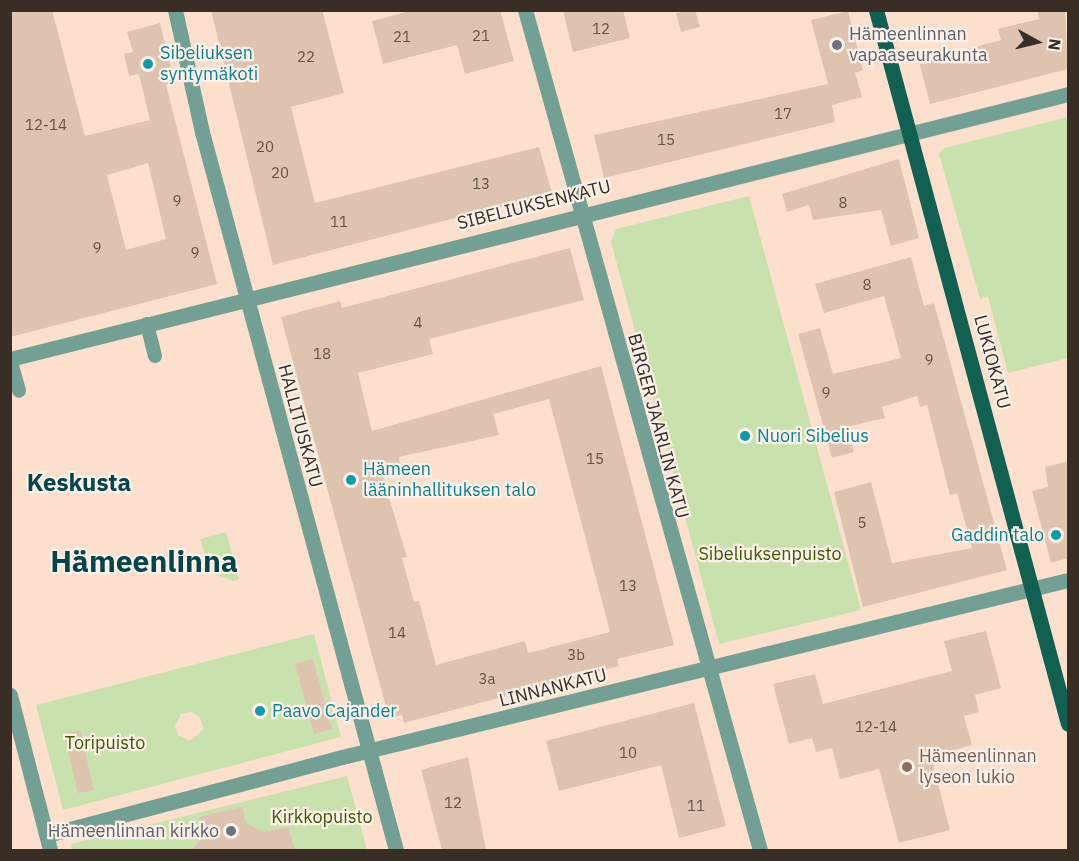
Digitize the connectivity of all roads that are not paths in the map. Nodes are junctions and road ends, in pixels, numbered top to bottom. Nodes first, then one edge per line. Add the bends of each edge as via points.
1 (175, 10) edge
2 (525, 10) edge
3 (876, 10) edge
4 (1068, 94) edge
5 (909, 133) junction
6 (580, 214) junction
7 (246, 297) junction
8 (147, 324) junction
9 (155, 356) dead end
10 (10, 359) edge
11 (19, 391) dead end
12 (1068, 580) edge
13 (1034, 590) junction
14 (711, 670) junction
15 (10, 695) edge
16 (1068, 724) edge
17 (367, 753) junction
18 (46, 835) junction
19 (50, 850) edge
20 (396, 850) edge
21 (760, 850) edge

1 - 7 street, HALLITUSKATU
2 - 6 street, BIRGER JAARLIN KATU
3 - 5 main road, LUKIOKATU
4 - 5 street, SIBELIUKSENKATU
5 - 6 street, SIBELIUKSENKATU
5 - 13 main road, LUKIOKATU
6 - 7 street, SIBELIUKSENKATU
6 - 14 street, BIRGER JAARLIN KATU via 700,651
7 - 8 street, SIBELIUKSENKATU
7 - 17 street, HALLITUSKATU
8 - 9 lane
8 - 10 street, SIBELIUKSENKATU
10 - 11 lane
12 - 13 street, LINNANKATU
13 - 14 street, LINNANKATU
13 - 16 main road, LUKIOKATU
14 - 17 street, LINNANKATU
14 - 21 street, BIRGER JAARLIN KATU
15 - 18 street
17 - 18 street, LINNANKATU
17 - 20 street, HALLITUSKATU
18 - 19 street

